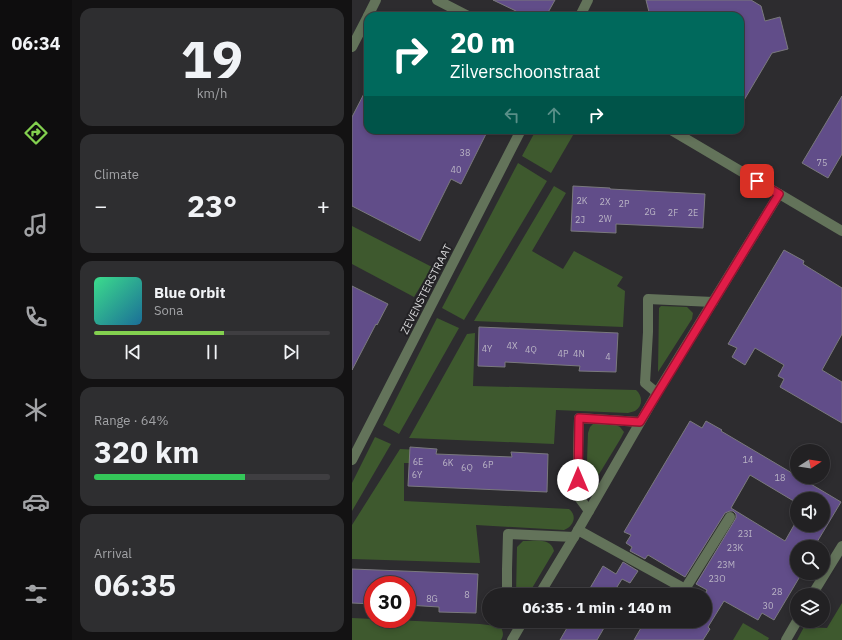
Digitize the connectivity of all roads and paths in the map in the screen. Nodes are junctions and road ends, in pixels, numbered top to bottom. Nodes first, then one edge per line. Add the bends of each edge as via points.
1 (376, 0) edge
2 (437, 0) edge
3 (588, 0) edge
4 (370, 12) edge
5 (460, 12) edge
6 (582, 12) edge
7 (364, 24) edge
8 (352, 47) edge
9 (519, 134) edge
10 (678, 134) edge
11 (779, 194) junction
12 (842, 231) edge
13 (713, 302) junction
14 (657, 393) junction
15 (640, 422) junction
16 (352, 459) edge
17 (589, 511) junction
18 (730, 517) dead end
19 (576, 534) junction
20 (842, 546) edge
21 (507, 588) edge
22 (543, 588) edge
23 (816, 588) edge
24 (517, 628) edge
25 (793, 628) edge
26 (512, 640) edge
27 (786, 640) edge

1 - 4 street
2 - 5 street
3 - 6 street
7 - 8 street
9 - 16 street, ZEVENSTERSTRAAT
10 - 11 street
11 - 12 street
11 - 13 street
13 - 14 street
13 - 14 street via 648,299 645,383
14 - 15 street
15 - 17 street
15 - 17 street via 579,418 578,496
17 - 19 street
18 - 19 street via 685,589
19 - 21 street via 508,534
19 - 22 street
20 - 23 street
24 - 26 street
25 - 27 street

